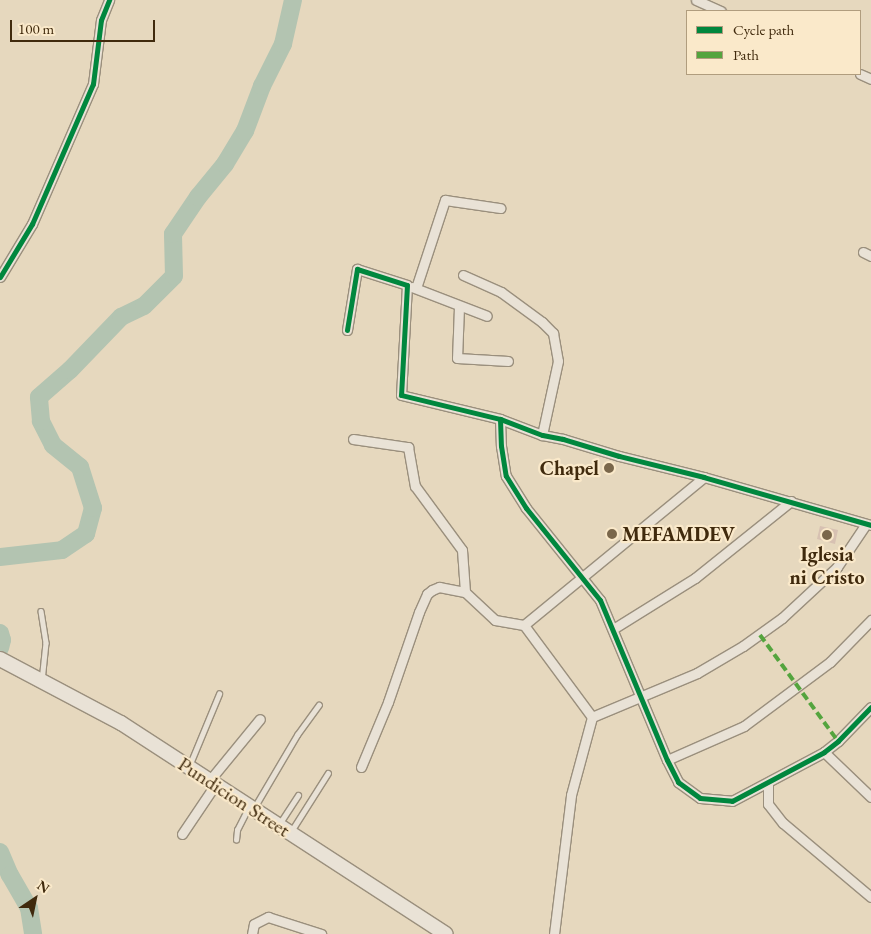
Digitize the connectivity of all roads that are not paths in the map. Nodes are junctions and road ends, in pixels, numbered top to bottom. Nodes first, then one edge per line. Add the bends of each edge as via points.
1 (109, 0) edge
2 (696, 0) edge
3 (719, 10) edge
4 (500, 208) dead end
5 (463, 275) dead end
6 (0, 277) edge
7 (407, 285) junction
8 (416, 288) junction
9 (459, 307) junction
10 (487, 316) dead end
11 (347, 330) dead end
12 (508, 361) dead end
13 (500, 419) junction
14 (542, 435) junction
15 (353, 439) dead end
16 (704, 477) junction
17 (792, 501) junction
18 (869, 524) edge
19 (583, 577) junction
20 (465, 592) junction
21 (41, 611) dead end
22 (871, 620) edge
23 (524, 625) junction
24 (613, 629) junction
25 (0, 659) edge
26 (42, 680) junction
27 (219, 694) dead end
28 (641, 698) junction
29 (319, 705) dead end
30 (871, 706) edge
31 (592, 717) junction
32 (260, 719) dead end
33 (824, 752) junction
34 (667, 760) junction
35 (361, 767) dead end
36 (188, 768) junction
37 (328, 773) dead end
38 (212, 783) junction
39 (768, 784) junction
40 (298, 795) dead end
41 (871, 796) edge
42 (251, 808) junction
43 (284, 830) junction
44 (182, 834) dead end
45 (236, 840) dead end
46 (871, 897) edge
47 (252, 934) edge
48 (321, 934) edge
49 (446, 934) edge
50 (554, 934) edge

1 - 6 street via 101,20 93,84 32,224
2 - 3 street
4 - 8 street via 445,200
5 - 14 street via 501,292 553,334 558,361
7 - 8 street
7 - 11 street via 357,269
7 - 13 street via 400,395
8 - 9 street
9 - 10 street
9 - 12 street via 456,358
13 - 14 street
13 - 19 street via 506,476 526,508
14 - 16 street
15 - 20 street via 408,448 414,486 462,550
16 - 17 street
16 - 19 street
17 - 18 street
17 - 24 street via 695,578
18 - 28 street via 837,567 782,618 697,673
19 - 23 street
19 - 24 street via 600,600
20 - 23 street via 495,620
20 - 35 street via 439,586 427,594
21 - 26 lane via 46,643
22 - 34 street via 830,662 744,726
23 - 31 street
24 - 28 street
25 - 26 main road, Pundicion Street
26 - 36 main road, Pundicion Street via 121,723
27 - 36 lane
28 - 31 street
28 - 34 street
29 - 42 lane
30 - 33 street
31 - 50 street via 571,795
32 - 38 street
33 - 39 street
33 - 41 street
34 - 39 street via 678,782 700,798 732,802
36 - 38 main road, Pundicion Street
37 - 43 lane
38 - 42 main road, Pundicion Street
38 - 44 street
39 - 46 street via 768,804 783,823
40 - 43 lane
42 - 43 main road, Pundicion Street
42 - 45 lane via 237,830
43 - 49 main road, Pundicion Street
47 - 48 street via 254,924 268,918

